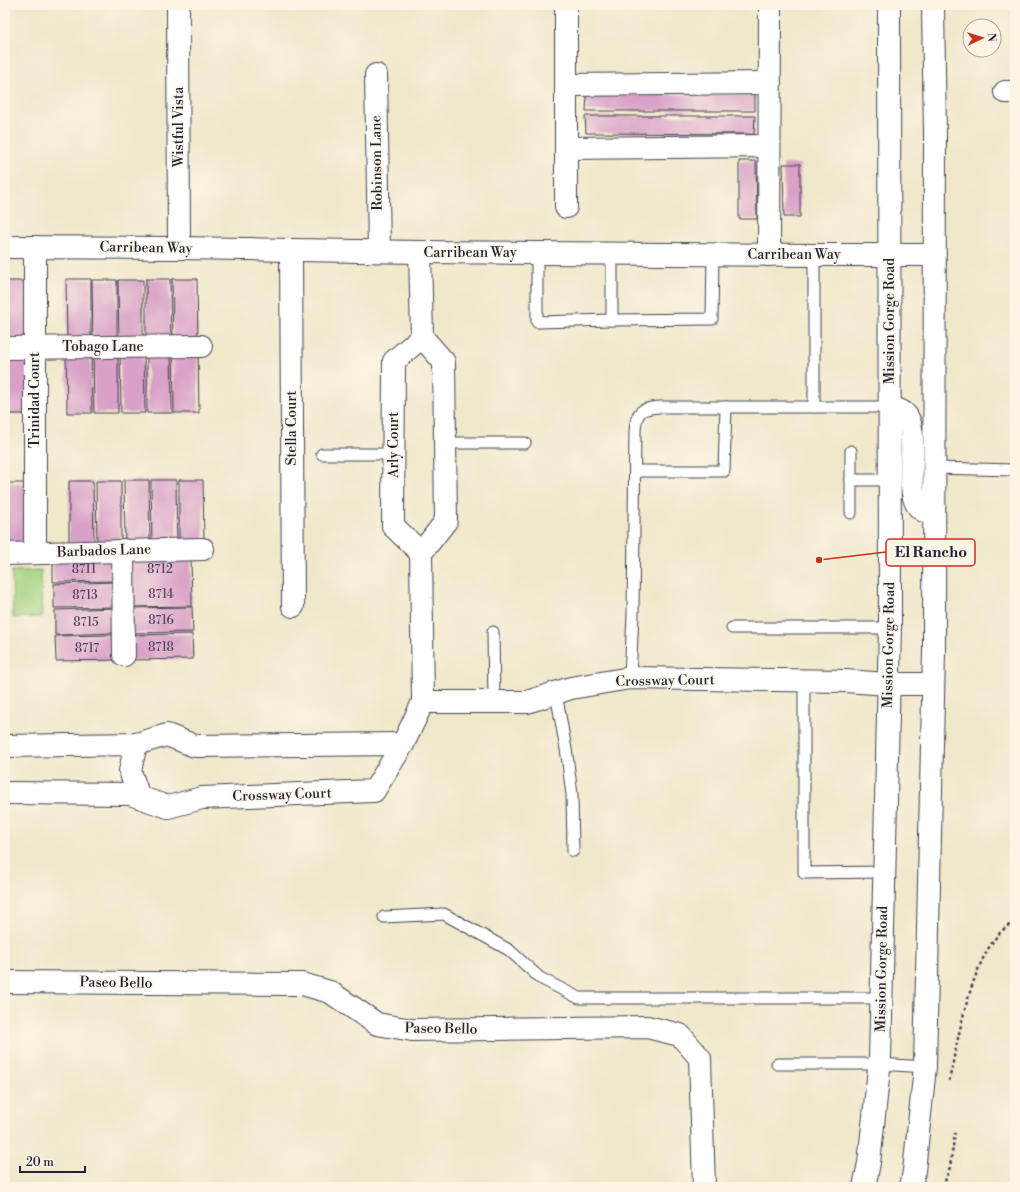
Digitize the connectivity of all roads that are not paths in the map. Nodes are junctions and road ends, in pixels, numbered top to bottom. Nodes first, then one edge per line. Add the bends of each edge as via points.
1 (178, 5) edge
2 (566, 5) edge
3 (770, 5) edge
4 (888, 5) edge
5 (933, 5) edge
6 (376, 75) dead end
7 (770, 83) junction
8 (566, 85) junction
9 (769, 146) junction
10 (566, 148) junction
11 (566, 207) dead end
12 (5, 247) edge
13 (35, 247) junction
14 (179, 248) junction
15 (292, 250) junction
16 (379, 252) junction
17 (420, 252) junction
18 (537, 253) junction
19 (612, 254) junction
20 (713, 255) junction
21 (769, 255) junction
22 (934, 255) junction
23 (814, 256) junction
24 (890, 256) junction
25 (612, 320) junction
26 (422, 338) junction
27 (201, 346) dead end
28 (35, 347) junction
29 (5, 348) edge
30 (726, 407) junction
31 (814, 407) junction
32 (890, 407) junction
33 (445, 443) junction
34 (525, 443) dead end
35 (851, 451) dead end
36 (322, 454) dead end
37 (394, 454) junction
38 (934, 468) junction
39 (1015, 470) edge
40 (635, 471) junction
41 (851, 480) junction
42 (890, 480) junction
43 (851, 512) dead end
44 (934, 512) junction
45 (203, 549) dead end
46 (123, 550) junction
47 (35, 553) junction
48 (421, 553) junction
49 (5, 554) edge
50 (293, 606) dead end
51 (732, 628) dead end
52 (890, 628) junction
53 (493, 632) dead end
54 (124, 655) dead end
55 (630, 678) junction
56 (804, 681) junction
57 (888, 684) junction
58 (933, 684) junction
59 (556, 692) junction
60 (423, 702) junction
61 (494, 702) junction
62 (136, 744) junction
63 (5, 746) edge
64 (398, 751) junction
65 (5, 793) edge
66 (139, 797) junction
67 (573, 851) dead end
68 (884, 872) junction
69 (384, 917) dead end
70 (5, 982) edge
71 (881, 998) junction
72 (777, 1064) dead end
73 (879, 1064) junction
74 (926, 1067) junction
75 (704, 1187) edge
76 (864, 1187) edge
77 (911, 1187) edge

1 - 14 street, Wistful Vista
2 - 8 street
3 - 7 street
4 - 24 street, Mission Gorge Road
5 - 22 street
6 - 16 street, Robinson Lane
7 - 8 street
7 - 9 street
8 - 10 street
9 - 10 street
9 - 21 street
10 - 11 street
12 - 13 street, Carribean Way
13 - 14 street, Carribean Way
13 - 28 street, Trinidad Court
14 - 15 street, Carribean Way
15 - 16 street, Carribean Way
15 - 50 street, Stella Court
16 - 17 street, Carribean Way
17 - 18 street, Carribean Way
17 - 26 street
18 - 19 street, Carribean Way
18 - 25 lane via 537,322
19 - 20 street, Carribean Way
19 - 25 lane
20 - 21 street, Carribean Way
20 - 25 lane via 712,319
21 - 23 street, Carribean Way
22 - 24 street, Carribean Way
22 - 38 street
23 - 24 street, Carribean Way
23 - 31 lane
24 - 32 street, Mission Gorge Road
26 - 33 street via 444,362
26 - 37 street, Arly Court via 394,361
27 - 28 street, Tobago Lane
28 - 29 street, Tobago Lane
28 - 47 street, Trinidad Court
30 - 31 lane
30 - 40 lane via 660,407 640,412 636,419
30 - 40 lane via 724,471
31 - 32 lane
32 - 42 street, Mission Gorge Road
32 - 44 street via 904,412 912,423 913,493 916,505 923,511
33 - 34 lane
33 - 48 street via 446,521
35 - 41 lane
36 - 37 lane
37 - 48 street, Arly Court via 393,526
38 - 39 lane
38 - 44 street
40 - 55 lane
41 - 42 lane
41 - 43 lane
42 - 52 street, Mission Gorge Road
44 - 58 street
45 - 46 street, Barbados Lane
46 - 47 street, Barbados Lane
46 - 54 street
47 - 49 street, Barbados Lane
48 - 60 street
51 - 52 lane
52 - 57 street, Mission Gorge Road
53 - 61 lane
55 - 56 street, Crossway Court
55 - 59 street, Crossway Court
56 - 57 street, Crossway Court
56 - 68 lane via 804,873
57 - 58 street, Crossway Court
57 - 68 street, Mission Gorge Road
58 - 74 street
59 - 61 street, Crossway Court via 527,702
59 - 67 lane via 572,795
60 - 61 street, Crossway Court
60 - 64 street, Crossway Court
62 - 63 street
62 - 64 street via 167,735 195,746
62 - 66 street via 130,771
64 - 66 street, Crossway Court via 374,791 202,798 168,807
65 - 66 street, Crossway Court via 130,794
68 - 71 street, Mission Gorge Road
69 - 71 lane via 444,914 509,950 540,978 579,998
70 - 75 street, Paseo Bello via 302,984 330,992 377,1024 412,1030 647,1027 680,1035 700,1058
71 - 73 street, Mission Gorge Road
72 - 73 lane
73 - 74 lane
73 - 76 street, Mission Gorge Road
74 - 77 street

